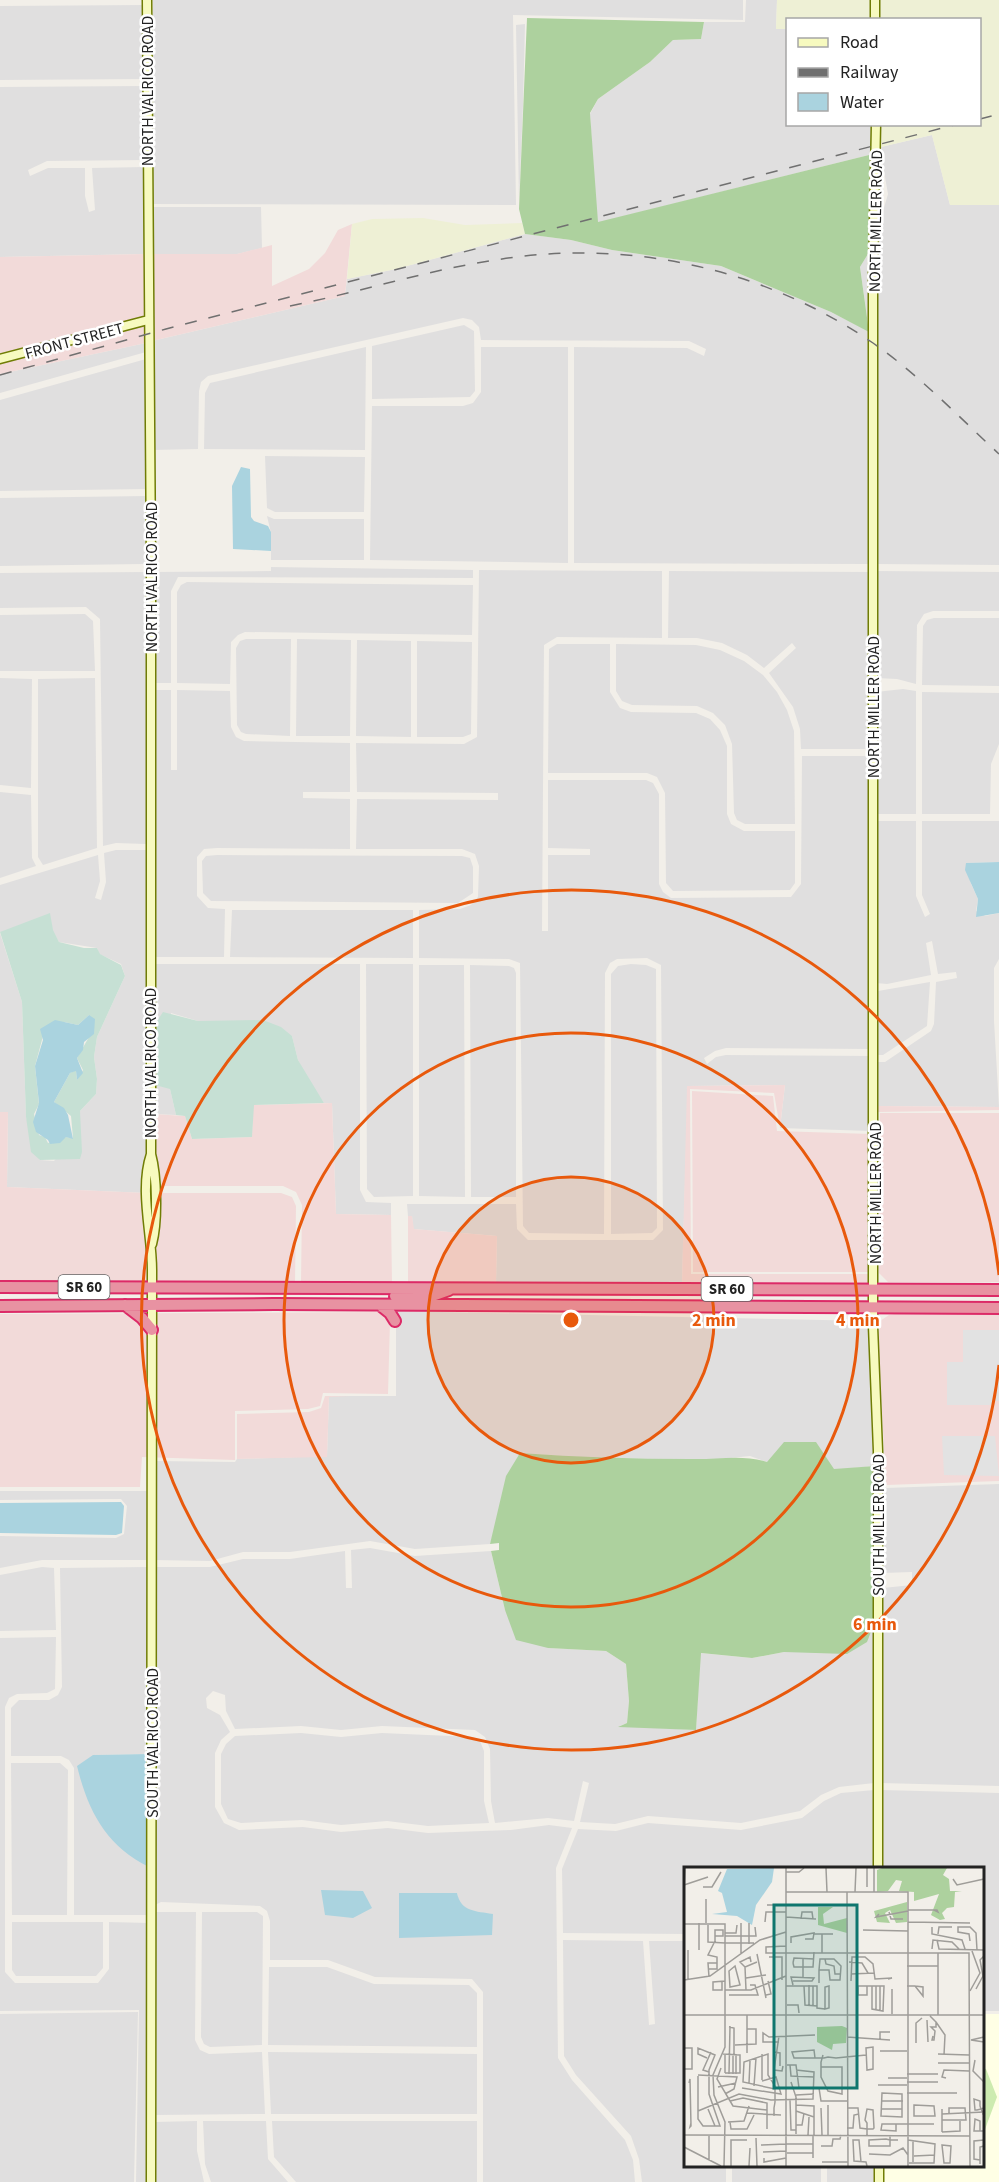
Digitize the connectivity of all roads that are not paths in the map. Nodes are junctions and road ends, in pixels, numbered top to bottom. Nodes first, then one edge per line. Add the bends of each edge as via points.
1 (147, 0) edge
2 (875, 0) edge
3 (875, 18) edge
4 (876, 126) edge
5 (148, 320) junction
6 (0, 360) edge
7 (0, 1287) edge
8 (15, 1287) junction
9 (152, 1287) junction
10 (455, 1288) junction
11 (669, 1289) junction
12 (874, 1290) junction
13 (999, 1290) edge
14 (0, 1293) edge
15 (395, 1296) dead end
16 (152, 1304) junction
17 (379, 1304) junction
18 (125, 1305) junction
19 (0, 1306) edge
20 (669, 1307) junction
21 (874, 1308) junction
22 (999, 1308) edge
23 (395, 1322) dead end
24 (152, 1330) junction
25 (878, 1867) edge
26 (151, 2182) edge

1 - 5 street, NORTH VALRICO ROAD
2 - 3 street
4 - 12 street, NORTH MILLER ROAD
5 - 6 street, FRONT STREET
5 - 9 street, NORTH VALRICO ROAD via 151,1154 155,1232
7 - 8 highway, SR 60
8 - 9 highway, SR 60
8 - 14 highway
9 - 10 highway, SR 60
9 - 16 street, NORTH VALRICO ROAD
10 - 11 highway, SR 60
10 - 15 highway via 435,1295
11 - 12 highway, SR 60
11 - 20 highway
12 - 13 highway, SR 60
12 - 21 street, SOUTH MILLER ROAD
16 - 17 highway, SR 60
16 - 18 highway, SR 60
16 - 24 street, SOUTH VALRICO ROAD
17 - 20 highway, SR 60
17 - 23 highway
18 - 19 highway, SR 60
18 - 24 highway
20 - 21 highway, SR 60
21 - 22 highway, SR 60
21 - 25 street, SOUTH MILLER ROAD
24 - 26 street, SOUTH VALRICO ROAD

